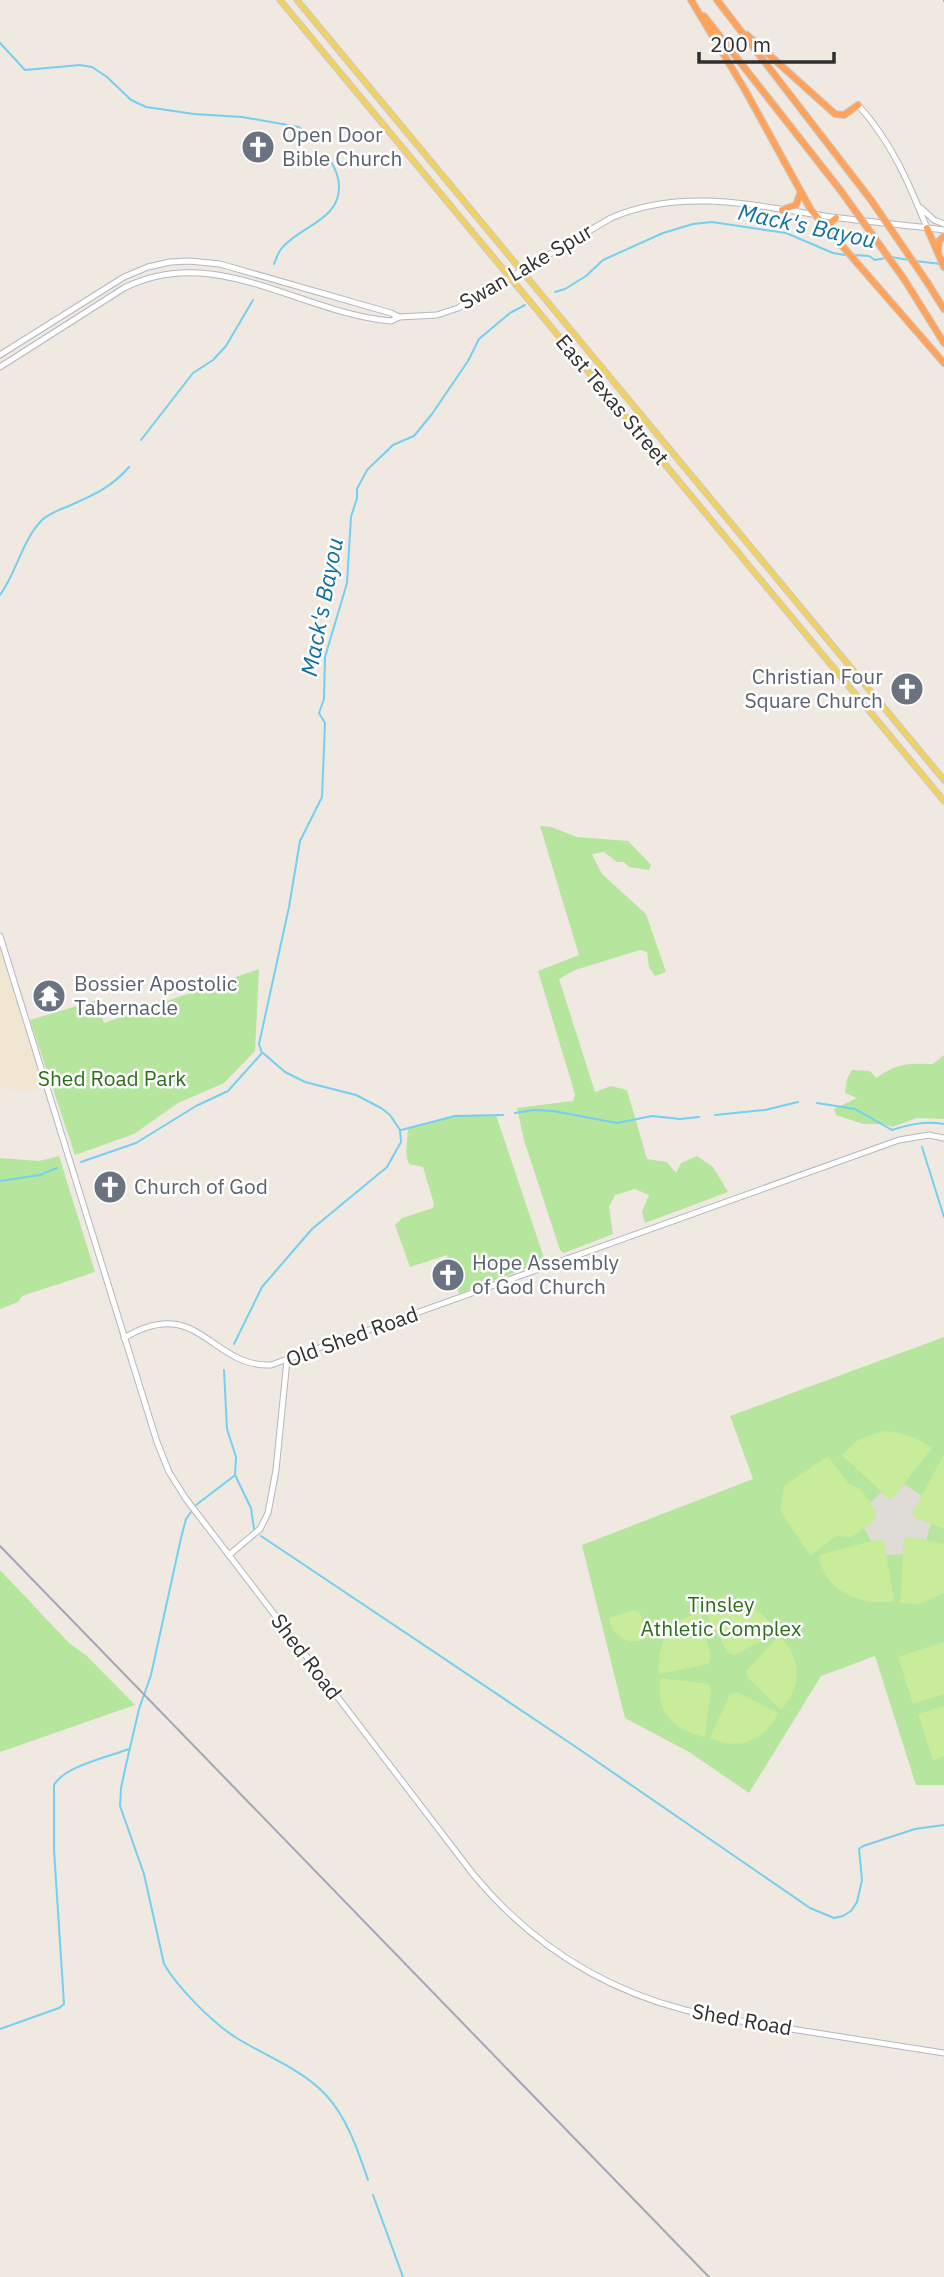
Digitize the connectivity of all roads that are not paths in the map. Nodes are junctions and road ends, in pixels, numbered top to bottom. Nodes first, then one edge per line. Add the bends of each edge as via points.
1 (280, 0) edge
2 (297, 0) edge
3 (692, 0) edge
4 (717, 0) edge
5 (731, 20) junction
6 (858, 105) joint
7 (797, 186) junction
8 (918, 206) junction
9 (782, 210) junction
10 (814, 214) junction
11 (836, 218) junction
12 (944, 224) edge
13 (927, 228) junction
14 (944, 230) edge
15 (832, 236) junction
16 (944, 236) edge
17 (937, 251) junction
18 (944, 267) edge
19 (521, 270) junction
20 (510, 277) junction
21 (944, 309) edge
22 (399, 317) junction
23 (944, 342) edge
24 (0, 355) edge
25 (944, 363) edge
26 (0, 367) edge
27 (944, 780) edge
28 (944, 801) edge
29 (0, 936) edge
30 (944, 1138) edge
31 (124, 1338) junction
32 (287, 1360) junction
33 (229, 1555) junction
34 (944, 2053) edge

1 - 20 main road, East Texas Street
2 - 19 main road, East Texas Street
3 - 7 highway
3 - 23 highway, bridge via 841,191
4 - 5 highway
5 - 6 highway via 835,114 844,115
5 - 21 highway, bridge via 871,200
6 - 8 street via 888,143
7 - 9 highway via 799,202
7 - 10 highway
8 - 12 street
8 - 13 street
9 - 10 street, Swan Lake Spur
9 - 19 street, Swan Lake Spur via 701,200 647,205 611,218
10 - 11 street, Swan Lake Spur
10 - 15 highway
11 - 13 street, Swan Lake Spur
11 - 15 highway via 830,223
13 - 14 street, Swan Lake Spur
13 - 17 highway
15 - 25 highway
16 - 17 highway
17 - 18 highway
19 - 20 street, Swan Lake Spur
19 - 27 main road, East Texas Street
20 - 22 street, Swan Lake Spur via 448,312
20 - 28 main road, East Texas Street
22 - 24 street, Swan Lake Spur via 220,264 182,261 140,270 110,285
22 - 26 street, Swan Lake Spur via 391,321 356,315 216,273 174,272 129,285
29 - 31 street, Shed Road
30 - 32 street, Old Shed Road via 929,1135 899,1140
31 - 32 street, Old Shed Road via 157,1326 183,1326 247,1363 271,1365
31 - 33 street, Shed Road via 169,1472
32 - 33 street via 268,1513 254,1535
33 - 34 street, Shed Road via 472,1874 502,1907 556,1952 618,1987 688,2011

